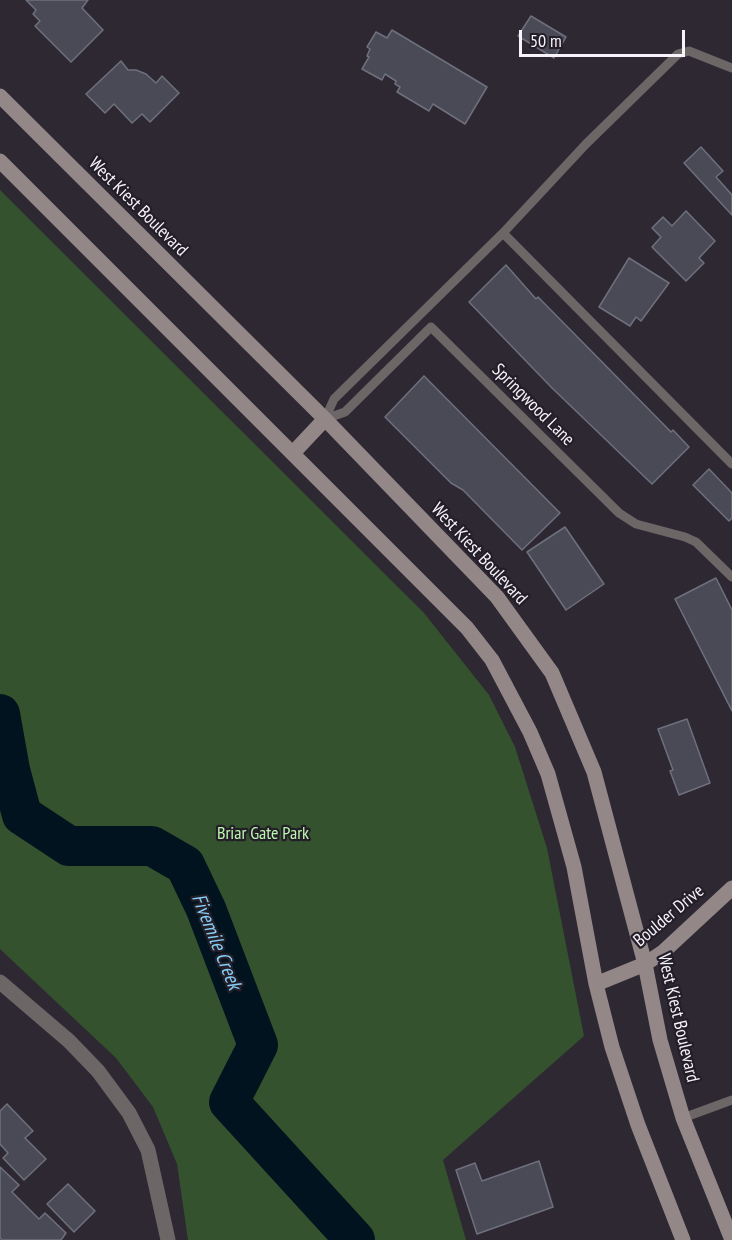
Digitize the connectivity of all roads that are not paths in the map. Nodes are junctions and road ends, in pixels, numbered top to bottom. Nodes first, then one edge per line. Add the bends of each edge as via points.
1 (732, 68) edge
2 (0, 96) edge
3 (0, 160) edge
4 (503, 233) junction
5 (325, 420) junction
6 (293, 453) junction
7 (732, 464) edge
8 (732, 577) edge
9 (732, 888) edge
10 (645, 964) junction
11 (0, 982) edge
12 (596, 984) junction
13 (732, 1100) edge
14 (683, 1118) junction
15 (730, 1239) edge
16 (168, 1240) edge
17 (683, 1240) edge

1 - 4 lane via 688,51 678,54
2 - 5 main road, West Kiest Boulevard
3 - 6 main road
4 - 5 lane via 334,399
4 - 7 lane
5 - 6 main road
5 - 8 lane, Springwood Lane via 345,412 431,327 619,513 636,524 696,542
5 - 10 main road, West Kiest Boulevard via 497,597 552,673 594,772
6 - 12 main road via 467,628 496,669 531,732 548,774 574,867
9 - 10 main road, Boulder Drive
10 - 12 main road, Boulder Drive
10 - 14 main road, West Kiest Boulevard via 660,1040
11 - 16 street via 69,1041 98,1071 129,1113 148,1150
12 - 17 main road via 638,1125
13 - 14 lane
14 - 15 main road, West Kiest Boulevard

